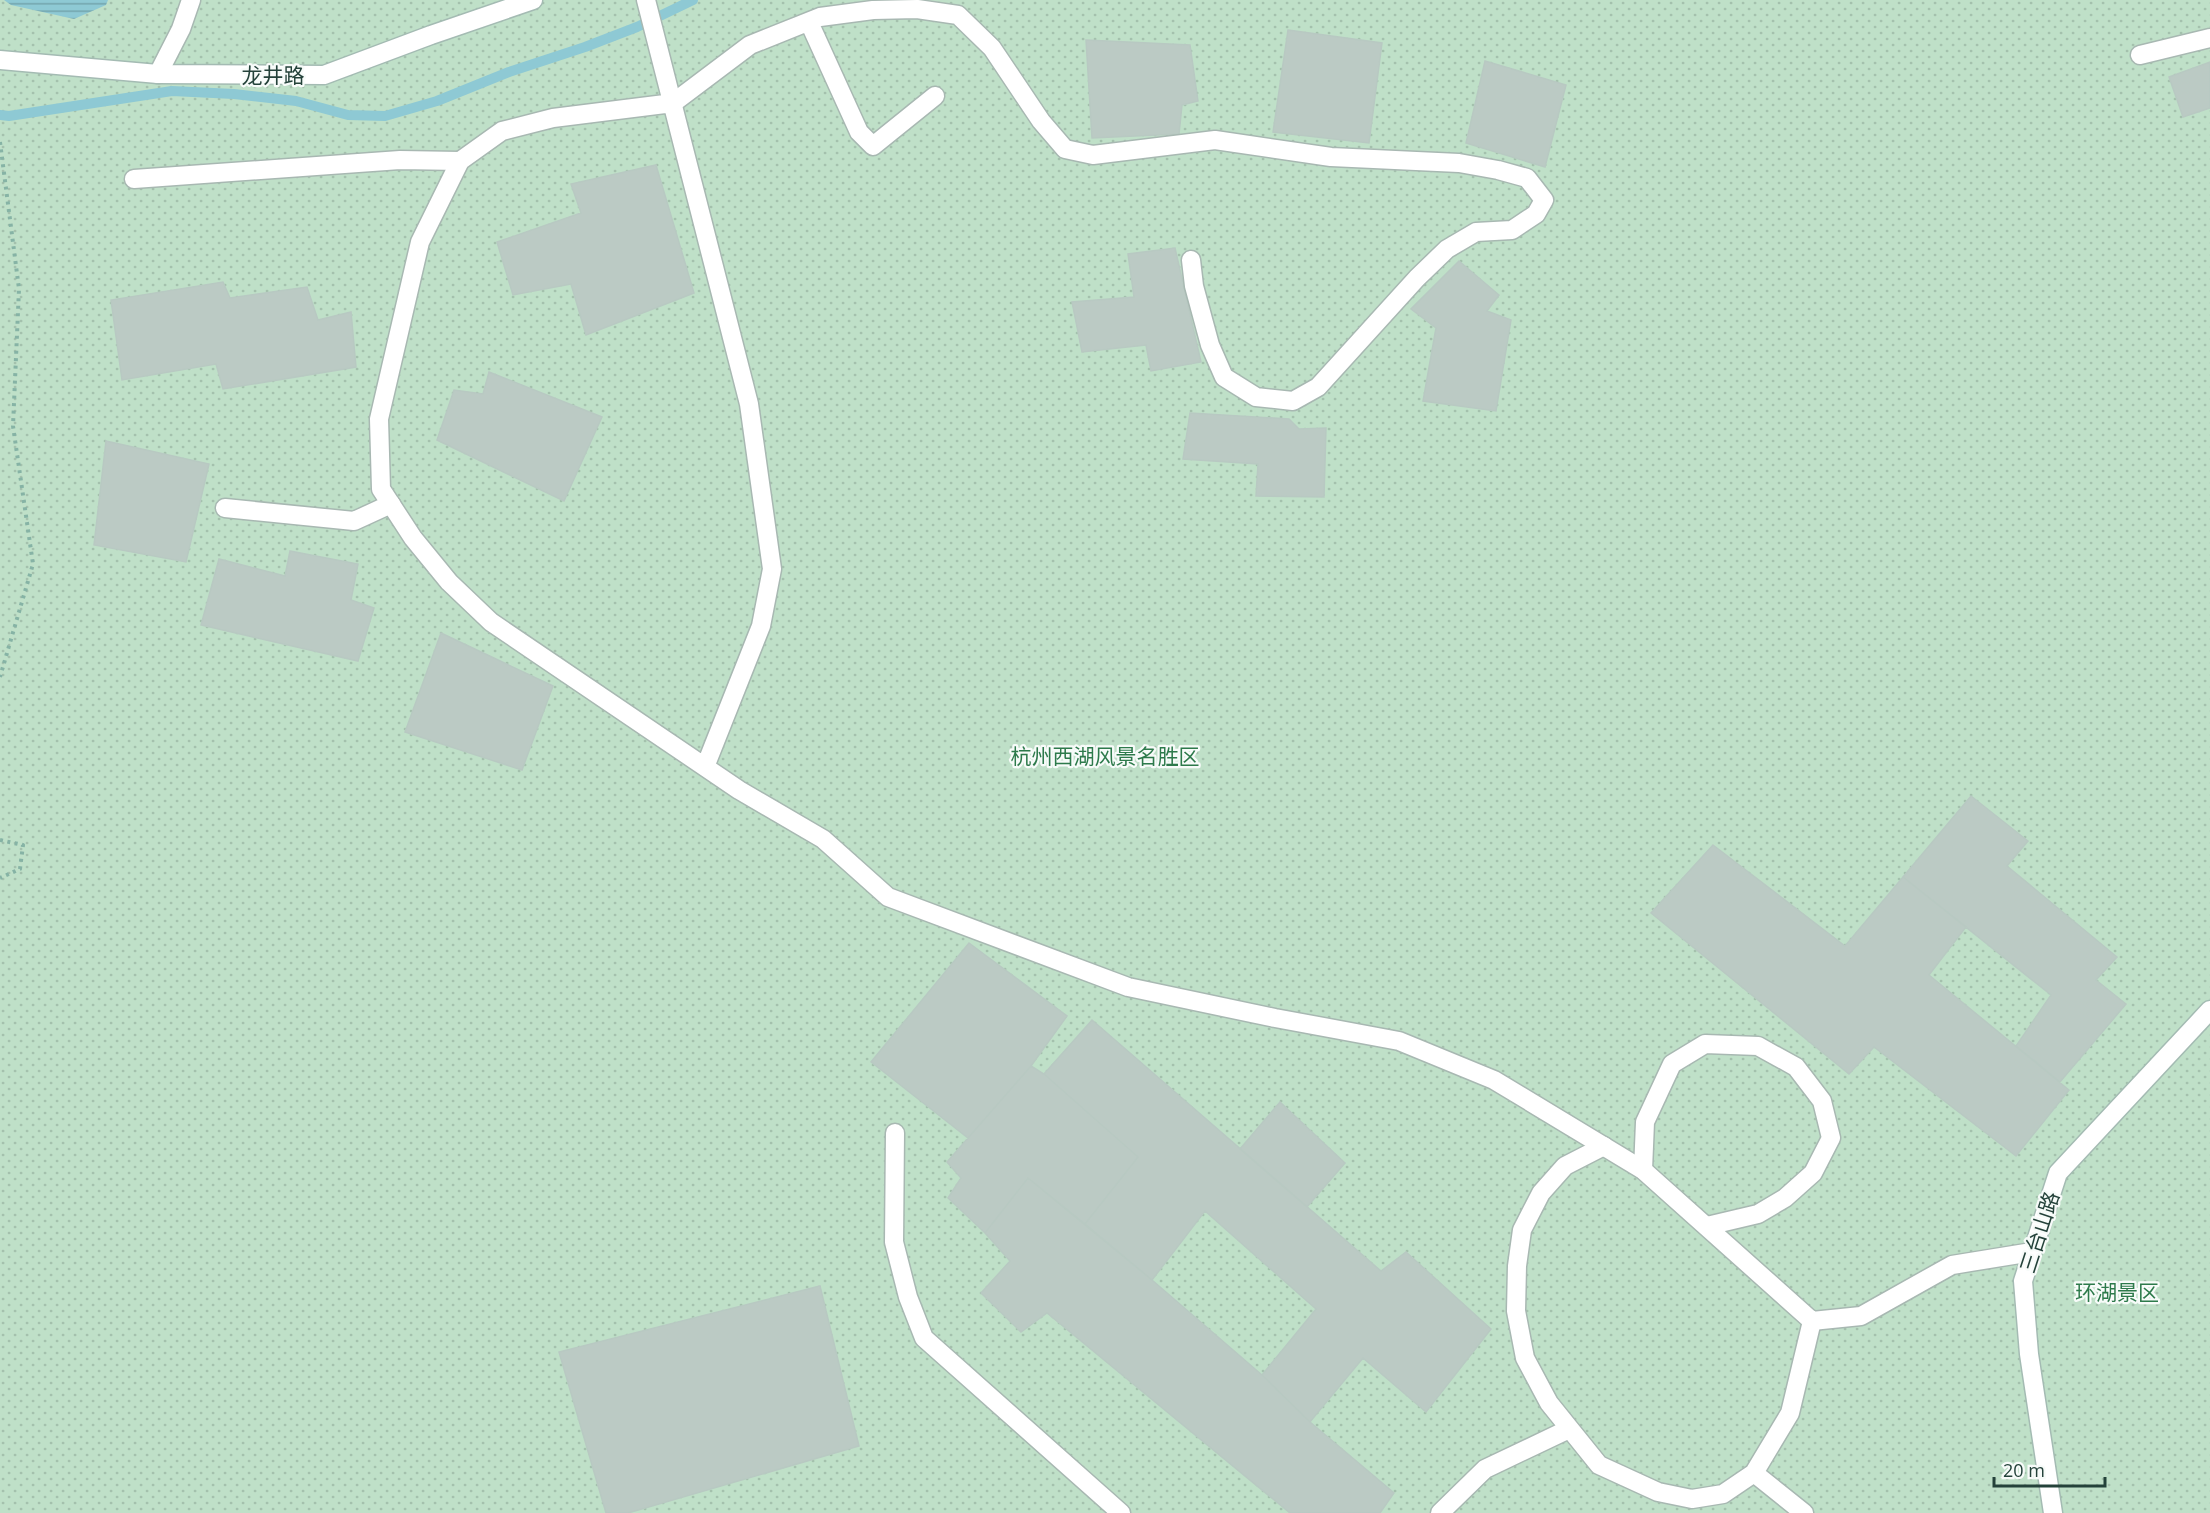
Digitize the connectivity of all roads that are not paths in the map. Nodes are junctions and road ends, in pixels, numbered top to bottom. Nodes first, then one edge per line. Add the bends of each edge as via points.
1 (191, 0) edge
2 (533, 0) edge
3 (647, 3) edge
4 (809, 22) junction
5 (2210, 38) edge
6 (2140, 55) dead end
7 (0, 60) edge
8 (158, 74) junction
9 (935, 96) dead end
10 (673, 103) junction
11 (460, 161) junction
12 (134, 178) dead end
13 (1191, 260) dead end
14 (391, 504) junction
15 (225, 508) dead end
16 (705, 767) junction
17 (2210, 1010) edge
18 (895, 1133) dead end
19 (1605, 1146) junction
20 (1643, 1170) junction
21 (1707, 1226) junction
22 (2032, 1252) junction
23 (1812, 1321) junction
24 (1569, 1429) junction
25 (1754, 1473) junction
26 (1121, 1513) edge
27 (1440, 1513) edge
28 (1804, 1513) edge
29 (2053, 1513) edge

1 - 8 street
2 - 8 street, 龙井路 via 324,75
3 - 10 street
4 - 9 street via 859,132 873,146
4 - 10 street via 750,45
4 - 13 street via 873,10 917,9 958,15 992,48 1041,121 1065,148 1093,155 1215,140 1331,157 1460,163 1527,178 1544,200 1536,214 1512,230 1476,232 1447,249 1318,387 1293,401 1256,397 1224,377 1210,345
5 - 6 street
7 - 8 street, 龙井路
10 - 11 street via 553,118 502,131
10 - 16 street via 749,404 772,569 761,626
11 - 12 street via 400,160
11 - 14 street via 420,242 379,419 381,489
14 - 15 street via 354,521
14 - 16 street via 449,582 491,622
16 - 19 street via 823,839 888,897 1128,987 1399,1041 1494,1080
17 - 22 street, 三台山路 via 2058,1173
18 - 26 street via 894,1242 908,1297 924,1338
19 - 20 street
19 - 24 street via 1565,1166 1541,1193 1522,1230 1517,1266 1516,1311 1525,1358 1549,1403
20 - 21 street
20 - 21 street via 1645,1122 1672,1064 1705,1044 1758,1046 1796,1067 1822,1101 1832,1138 1812,1173 1785,1198 1758,1214
21 - 23 street
22 - 23 street via 1952,1264 1861,1316
22 - 29 street, 三台山路 via 2023,1281 2029,1354
23 - 25 street via 1790,1413
24 - 25 street via 1599,1465 1658,1492 1692,1499 1723,1494
24 - 27 street via 1485,1469
25 - 28 street

